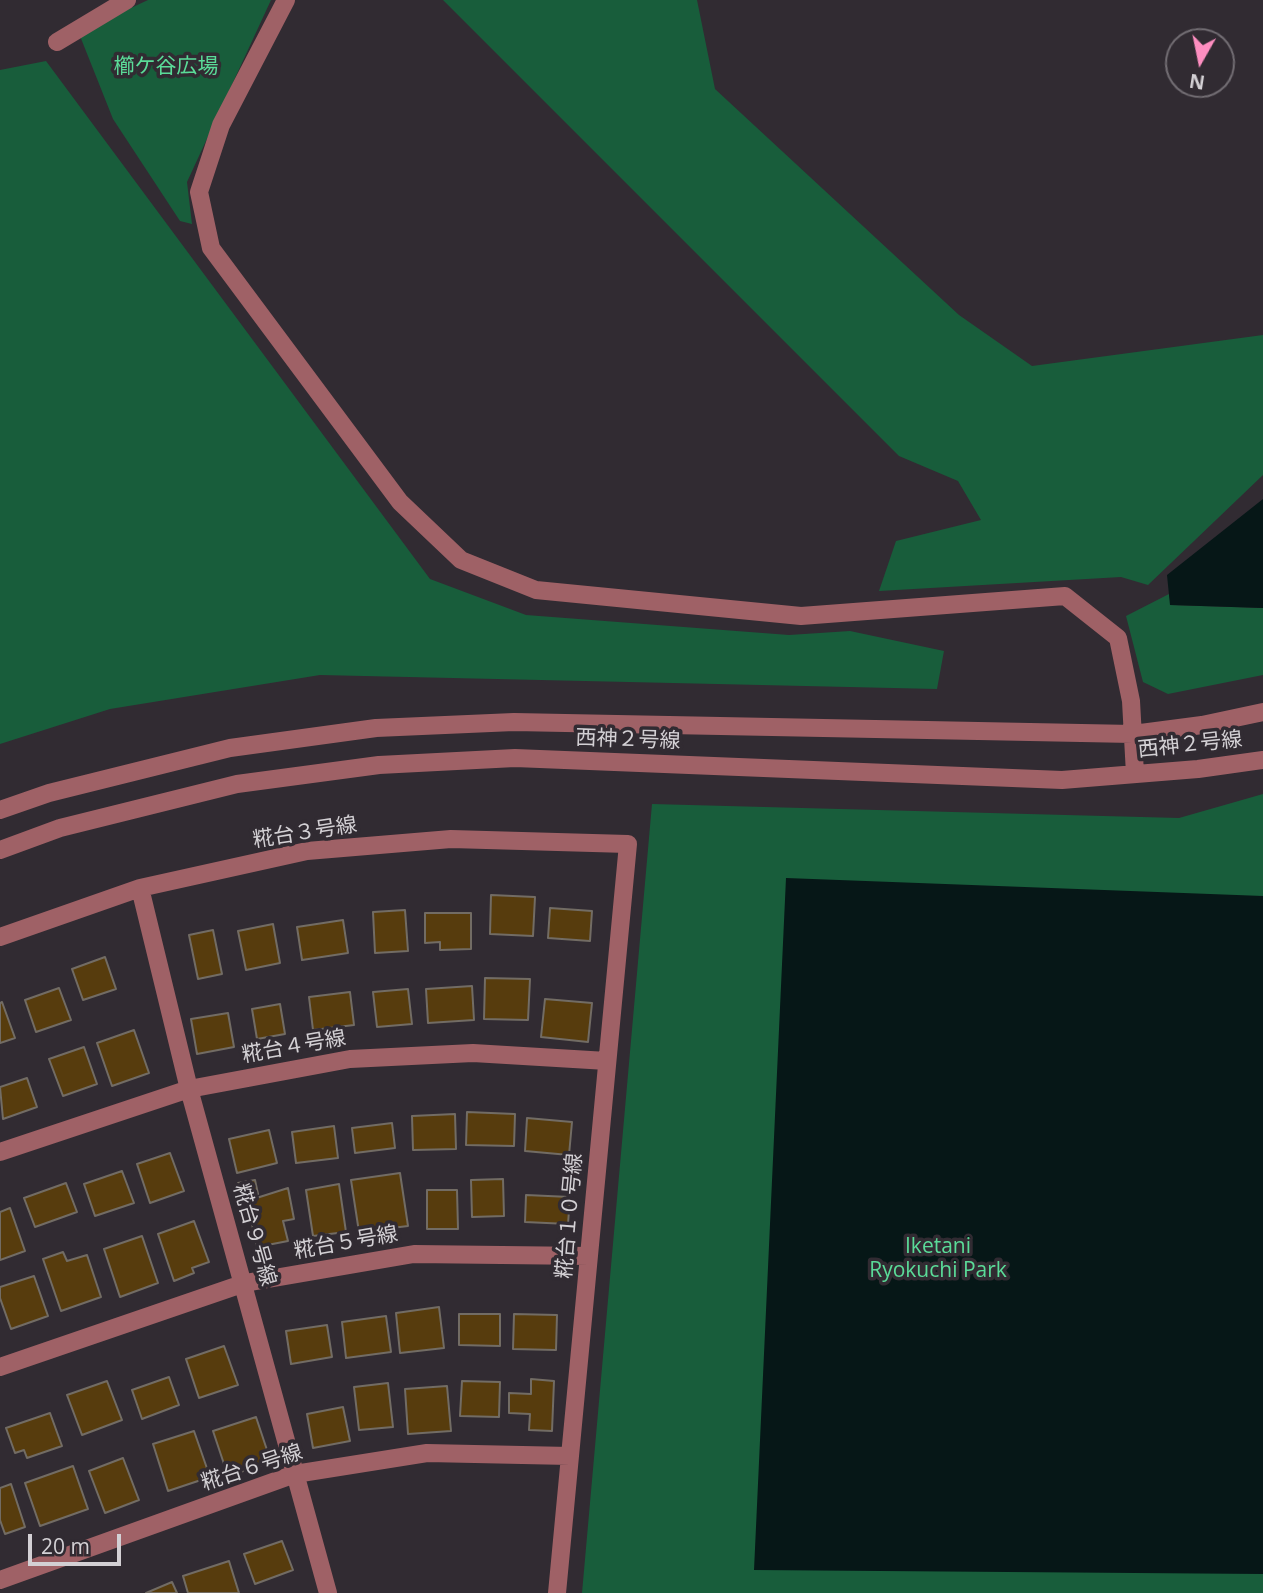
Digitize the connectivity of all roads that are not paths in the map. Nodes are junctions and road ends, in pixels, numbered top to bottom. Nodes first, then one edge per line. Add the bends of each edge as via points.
1 (127, 0) edge
2 (286, 0) edge
3 (57, 42) dead end
4 (1263, 712) edge
5 (1133, 734) junction
6 (1263, 760) edge
7 (1135, 774) junction
8 (0, 810) edge
9 (628, 844) joint
10 (0, 850) edge
11 (140, 888) junction
12 (0, 937) edge
13 (607, 1061) junction
14 (189, 1089) junction
15 (0, 1152) edge
16 (589, 1256) junction
17 (245, 1283) junction
18 (0, 1367) edge
19 (570, 1456) junction
20 (295, 1474) junction
21 (0, 1580) edge
22 (328, 1593) edge
23 (557, 1593) edge

1 - 3 street
2 - 5 street via 221,125 199,192 211,248 400,502 461,560 536,590 801,616 1065,596 1118,638
4 - 5 street, 西神２号線
5 - 7 street
5 - 8 street, 西神２号線 via 514,722 376,729 230,748 49,793
6 - 7 street, 西神２号線
7 - 10 street, 西神２号線 via 1062,780 515,758 379,765 237,784 60,828
9 - 11 street, 糀台３号線 via 451,839 307,851
9 - 13 street, 糀台１０号線
11 - 12 street, 糀台３号線
11 - 14 street, 糀台９号線
13 - 14 street, 糀台４号線 via 472,1053 350,1059
13 - 16 street, 糀台１０号線
14 - 15 street, 糀台４号線
14 - 17 street, 糀台９号線
16 - 17 street, 糀台５号線 via 414,1254
16 - 19 street, 糀台１０号線
17 - 18 street, 糀台５号線
17 - 20 street, 糀台９号線
19 - 20 street, 糀台６号線 via 427,1453
19 - 23 street, 糀台１０号線
20 - 21 street, 糀台６号線
20 - 22 street, 糀台９号線

